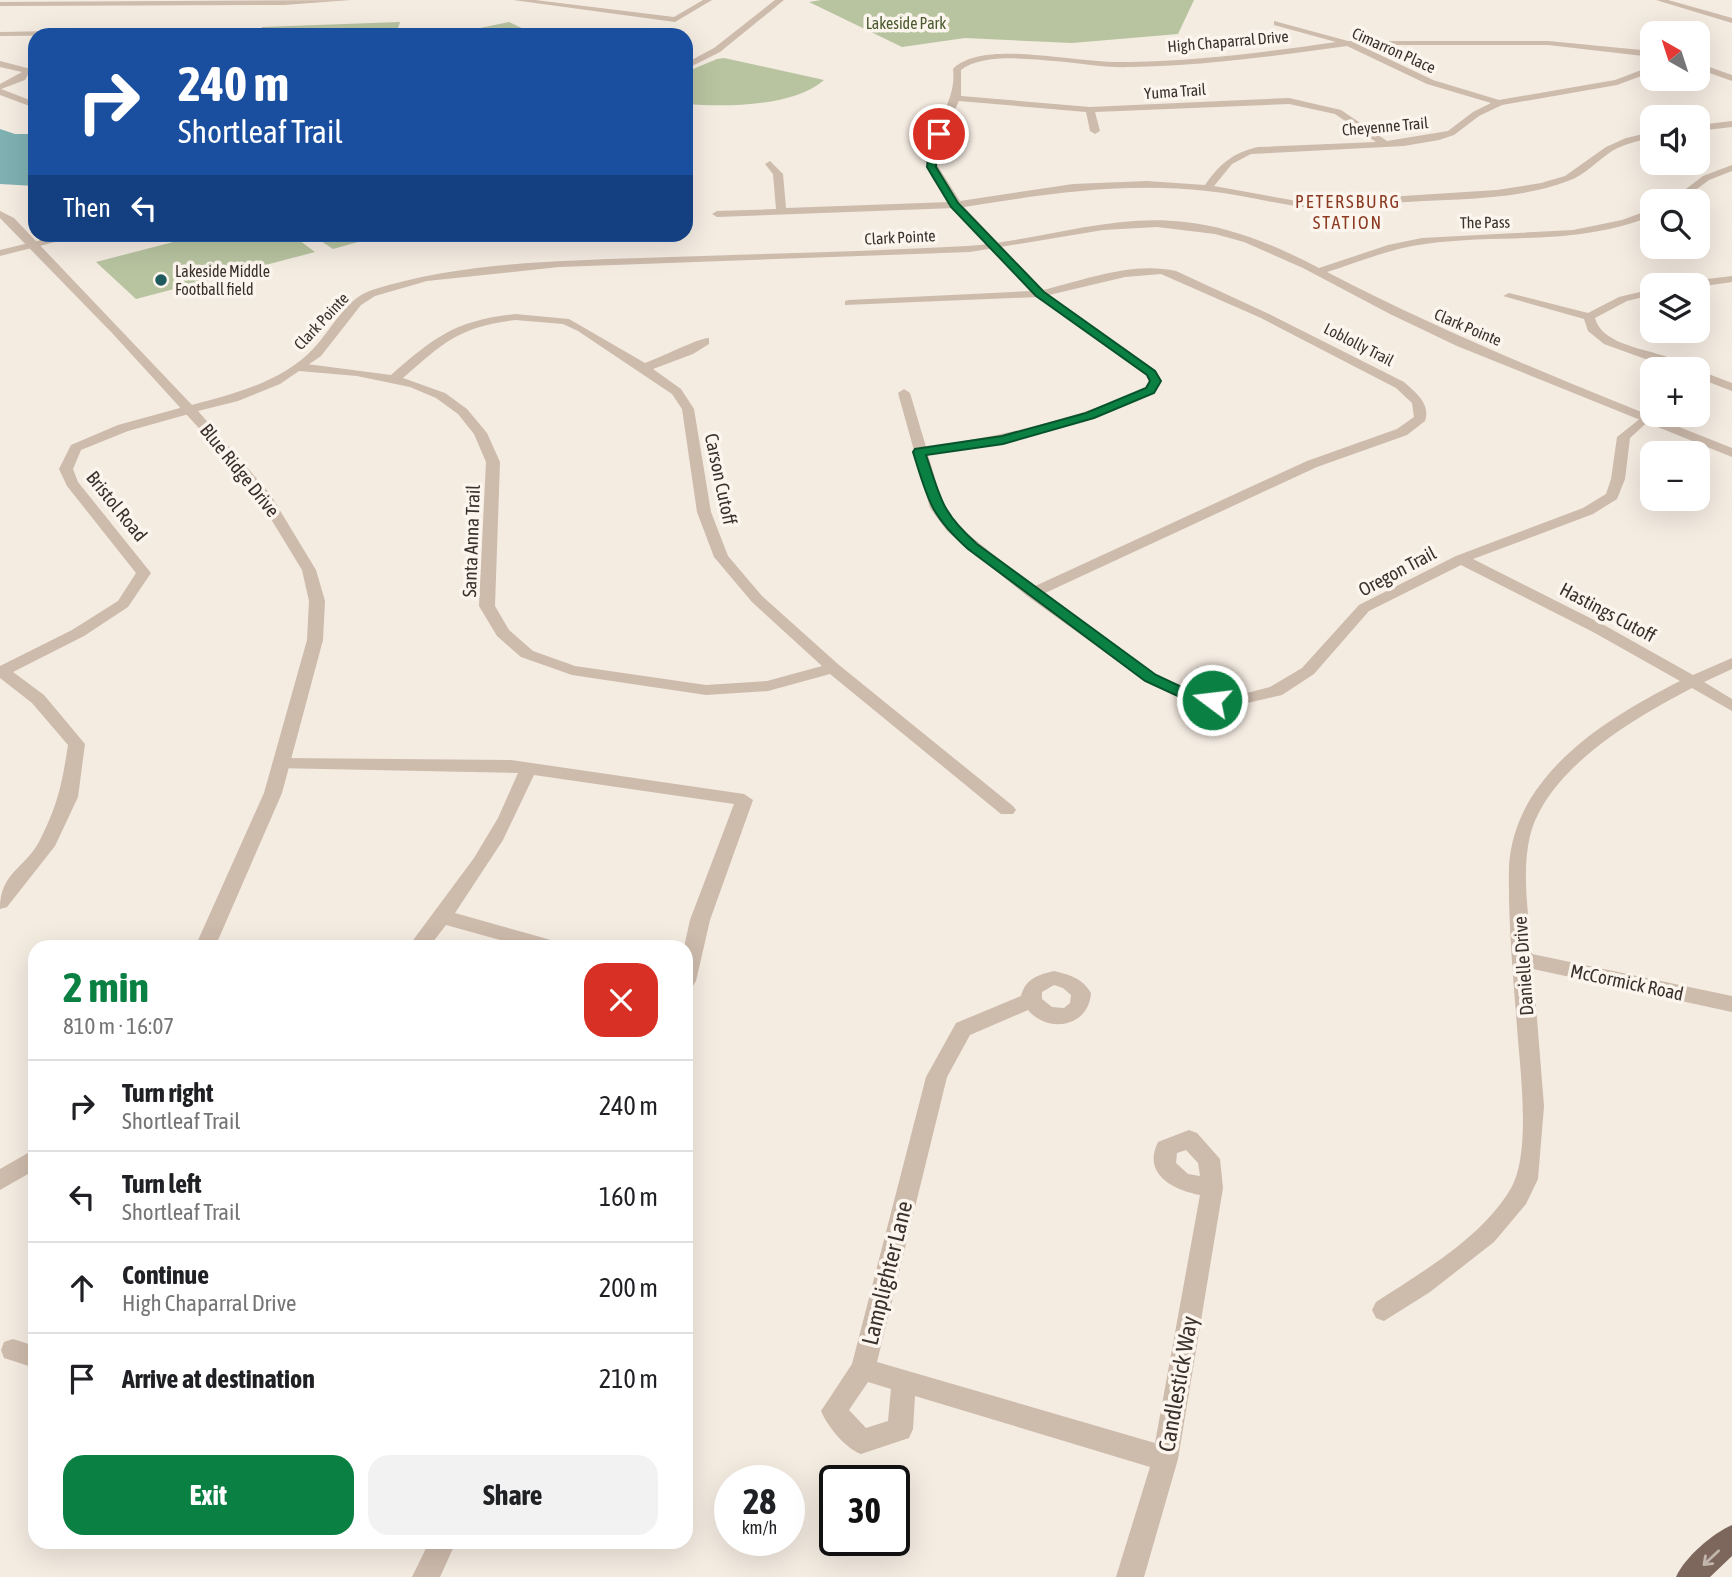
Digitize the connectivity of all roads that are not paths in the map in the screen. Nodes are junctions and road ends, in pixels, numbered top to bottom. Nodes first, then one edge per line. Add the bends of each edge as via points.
1 (347, 0) edge
2 (517, 0) edge
3 (708, 0) edge
4 (780, 0) edge
5 (1660, 0) edge
6 (85, 1) edge
7 (192, 1) edge
8 (0, 4) edge
9 (1732, 20) edge
10 (1277, 23) dead end
11 (0, 34) edge
12 (28, 34) edge
13 (1348, 43) junction
14 (1640, 52) edge
15 (693, 62) edge
16 (0, 64) edge
17 (1710, 70) edge
18 (28, 71) edge
19 (28, 72) edge
20 (1640, 73) edge
21 (1732, 78) edge
22 (0, 90) edge
23 (958, 98) junction
24 (28, 102) edge
25 (1499, 103) junction
26 (1090, 110) junction
27 (1732, 124) edge
28 (1718, 126) junction
29 (1710, 127) edge
30 (1094, 131) dead end
31 (1732, 132) edge
32 (1640, 138) edge
33 (1384, 143) junction
34 (770, 164) dead end
35 (1732, 167) edge
36 (1208, 188) junction
37 (1691, 189) edge
38 (954, 205) junction
39 (781, 213) junction
40 (0, 214) edge
41 (717, 214) dead end
42 (1640, 218) edge
43 (28, 239) edge
44 (31, 242) edge
45 (51, 242) edge
46 (35, 246) junction
47 (996, 247) junction
48 (0, 253) edge
49 (1319, 271) junction
50 (1732, 279) edge
51 (1710, 282) edge
52 (1040, 294) junction
53 (1640, 295) edge
54 (1509, 296) dead end
55 (849, 303) dead end
56 (1589, 317) junction
57 (705, 341) dead end
58 (1651, 357) edge
59 (299, 367) junction
60 (644, 368) junction
61 (396, 377) junction
62 (1710, 379) edge
63 (1732, 387) edge
64 (904, 393) dead end
65 (191, 409) junction
66 (1640, 416) edge
67 (1640, 423) edge
68 (1668, 427) edge
69 (919, 452) junction
70 (1732, 453) edge
71 (1461, 559) junction
72 (1032, 593) junction
73 (1732, 663) edge
74 (833, 668) junction
75 (1, 671) edge
76 (1692, 680) junction
77 (1732, 706) edge
78 (281, 764) junction
79 (528, 769) junction
80 (1007, 810) dead end
81 (0, 902) edge
82 (443, 917) junction
83 (208, 940) edge
84 (424, 940) edge
85 (526, 940) edge
86 (693, 950) edge
87 (1522, 959) junction
88 (1031, 1000) dead end
89 (1732, 1004) edge
90 (28, 1163) edge
91 (0, 1181) edge
92 (1212, 1188) dead end
93 (1384, 1310) dead end
94 (863, 1368) junction
95 (904, 1381) junction
96 (1165, 1460) junction
97 (1732, 1538) edge
98 (440, 1549) edge
99 (426, 1577) edge
100 (1130, 1577) edge
101 (1690, 1577) edge

1 - 7 street
2 - 3 street via 675,20
4 - 15 street via 717,50
5 - 9 street
6 - 7 street
6 - 8 street
10 - 13 street, Cimarron Place
11 - 12 street
13 - 14 street, High Chaparral Drive via 1501,41
13 - 23 street, High Chaparral Drive via 1268,55 1129,65 992,57 957,69 961,81
13 - 25 street, Cimarron Place via 1430,82
16 - 18 street
17 - 21 street
19 - 22 street
20 - 25 street, Cheyenne Trail via 1617,82
22 - 24 street
23 - 26 street, Yuma Trail
23 - 38 street, High Chaparral Drive via 933,148 932,167
25 - 33 street, Cheyenne Trail via 1451,133
26 - 30 street
26 - 33 street, Yuma Trail via 1289,101 1338,112
27 - 28 street
28 - 29 street
28 - 31 street
32 - 36 street via 1609,149 1568,178 1497,193 1328,208
33 - 36 street, Cheyenne Trail via 1236,155
34 - 39 street via 778,173
35 - 37 street
36 - 38 street via 1109,184
38 - 39 street
38 - 47 street, High Chaparral Drive
39 - 41 street
40 - 43 street, Blue Ridge Drive
42 - 49 street, The Pass via 1589,233 1404,243
44 - 46 street, Blue Ridge Drive
45 - 46 street
46 - 48 street
46 - 65 street, Blue Ridge Drive
47 - 49 street, Clark Pointe via 1086,228 1185,225 1253,242
47 - 52 street, High Chaparral Drive
47 - 59 street, Clark Pointe via 559,264 426,278 371,293
49 - 66 street, Clark Pointe via 1422,326
50 - 51 street
52 - 55 street, Loblolly Trail
52 - 69 street, High Chaparral Drive via 1152,373 1155,381 1150,390 1128,402 1046,429
52 - 72 street, Loblolly Trail via 1125,274 1172,273 1400,385 1421,408 1420,418 1402,432 1312,464
53 - 56 street via 1615,302
54 - 56 street
56 - 58 street via 1592,329 1608,341
57 - 60 street
59 - 61 street, Santa Anna Trail
59 - 65 street, Clark Pointe via 257,389
60 - 61 street, Carson Cutoff via 565,321 514,317 463,327 443,337
60 - 74 street, Carson Cutoff via 677,392 688,409 704,512 722,557 757,599
61 - 74 street, Santa Anna Trail via 448,401 471,418 487,439 494,462 487,606 502,634 527,654 572,670 706,690 768,686
62 - 63 street
64 - 69 street, Oregon Trail
65 - 75 street, Bristol Road via 123,428 76,449 66,469 72,483 144,573 122,604 78,633
65 - 78 street, Blue Ridge Drive via 263,494 309,570 317,601 315,640
67 - 71 street, Oregon Trail via 1624,437 1612,496 1588,511
68 - 70 street, Clark Pointe
69 - 72 street, Oregon Trail via 937,508 952,528
71 - 72 street, Oregon Trail via 1364,608 1308,671 1276,691 1239,700 1186,694 1151,678
71 - 76 street, Hastings Cutoff via 1574,614
73 - 76 street, Danielle Drive
74 - 80 street, Carson Cutoff
75 - 81 street via 38,699 77,744 69,797 46,846
76 - 77 street, Hastings Cutoff
76 - 87 street, Danielle Drive via 1645,705 1567,764 1539,798 1521,835
78 - 79 street via 511,765
78 - 83 street, Blue Ridge Drive via 273,793
79 - 82 street via 513,810
79 - 86 street via 744,800
82 - 84 street
82 - 85 street
87 - 89 street, McCormick Road
87 - 93 street, Danielle Drive via 1535,1121 1527,1180 1504,1216 1439,1272
88 - 94 street, Lamplighter Lane via 963,1029 937,1077
90 - 91 street
92 - 96 street, Candlestick Way
94 - 95 street, Lamplighter Lane
94 - 95 street via 834,1411 861,1442 900,1429
95 - 96 street, Lamplighter Lane
96 - 100 street, Candlestick Way
97 -> 101 main road
98 - 99 street

